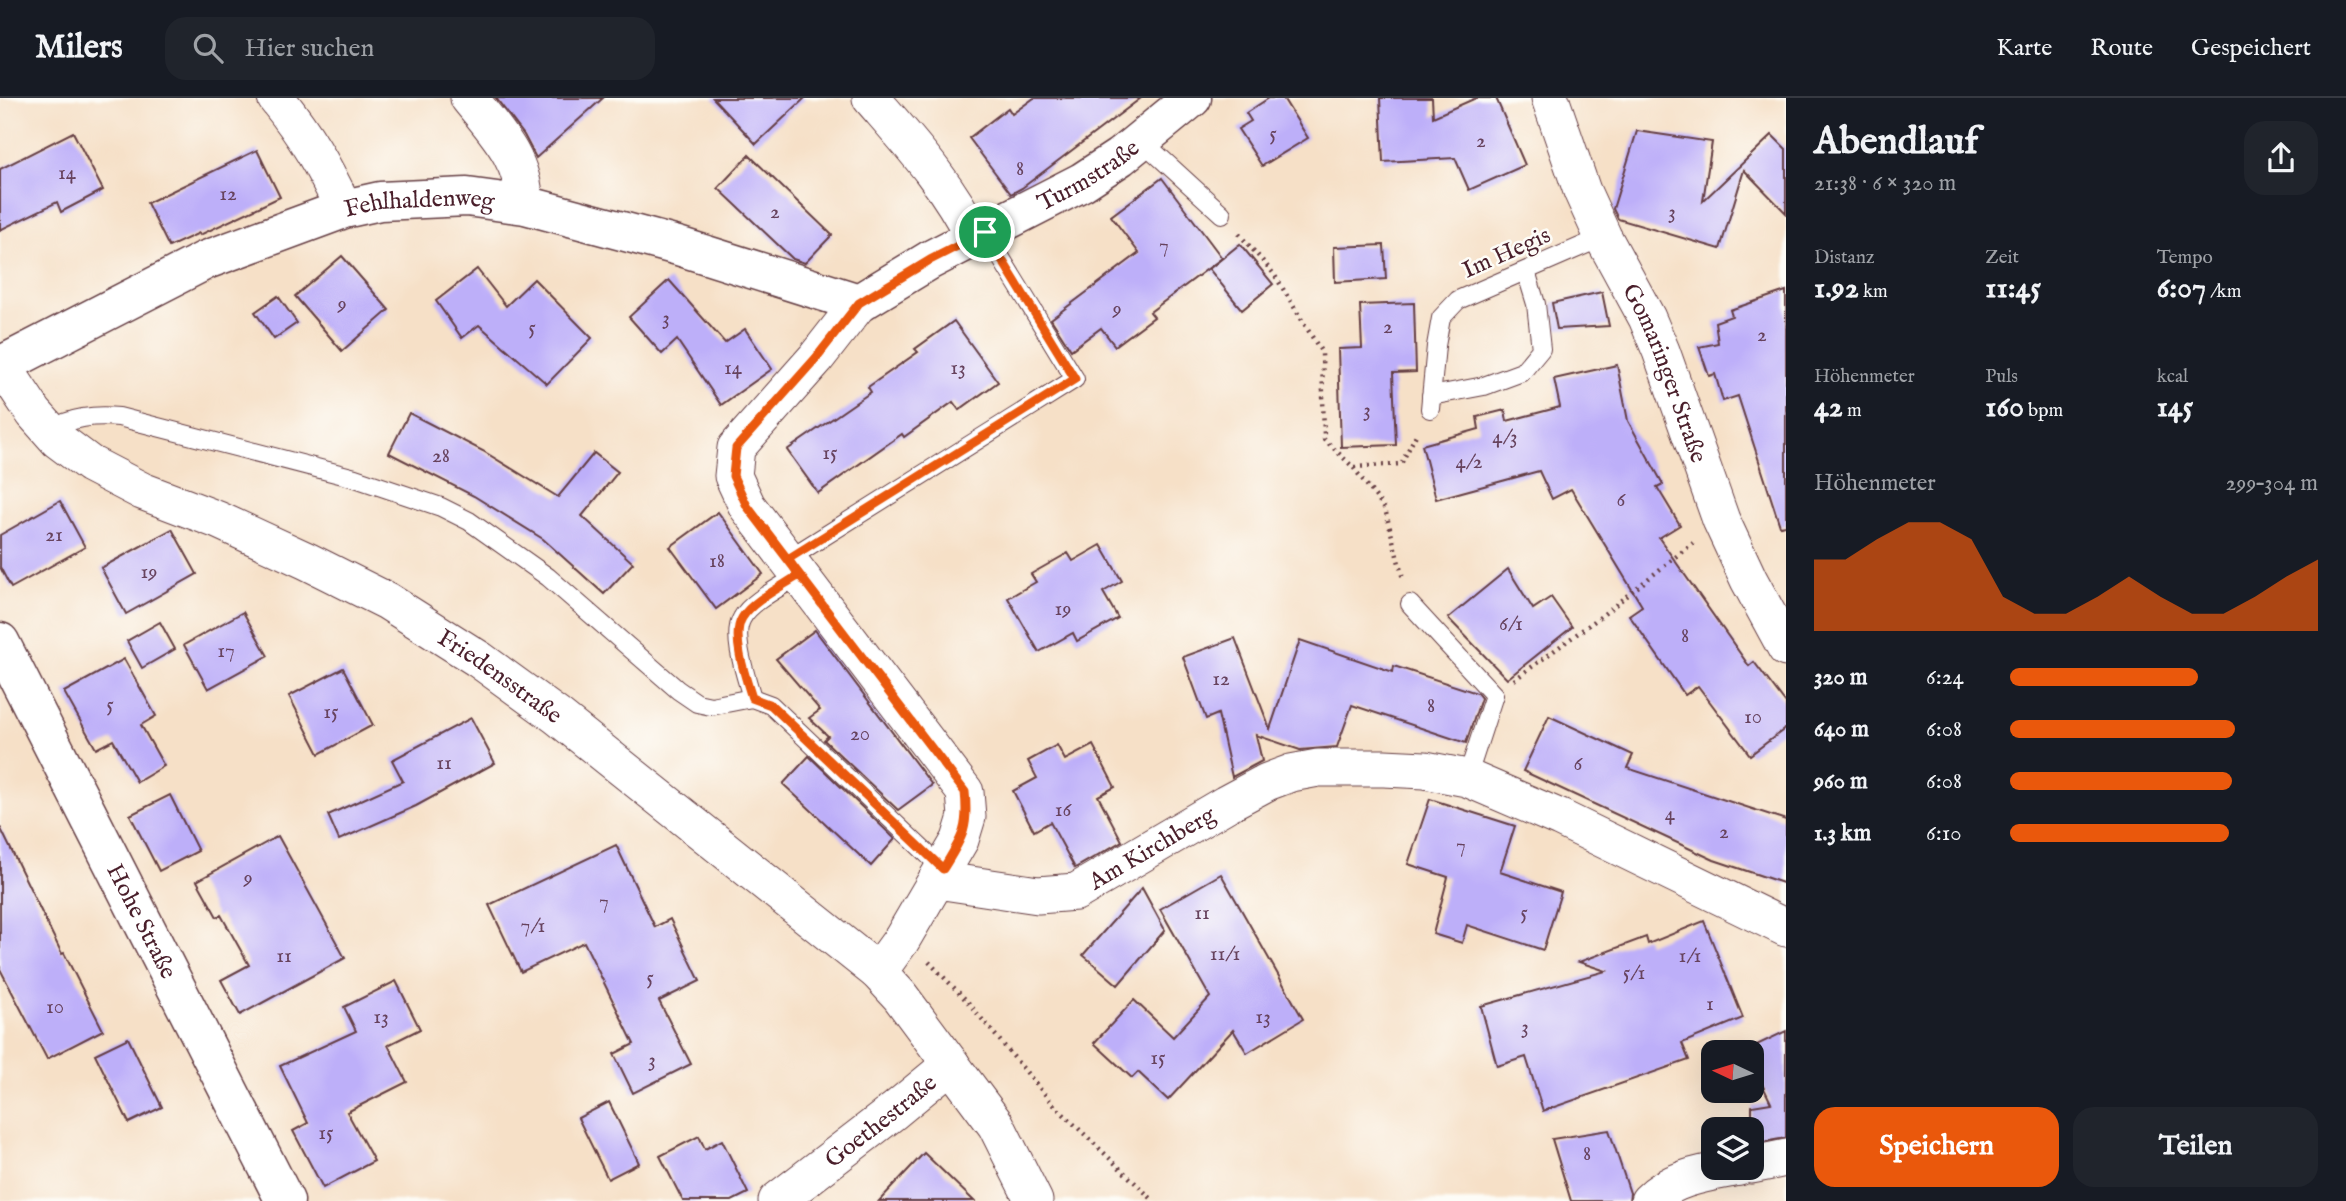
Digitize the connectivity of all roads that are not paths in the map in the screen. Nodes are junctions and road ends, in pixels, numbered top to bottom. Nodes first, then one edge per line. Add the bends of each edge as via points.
1 (276, 98) edge
2 (468, 98) edge
3 (871, 98) edge
4 (1192, 98) edge
5 (1550, 98) edge
6 (1141, 141) junction
7 (525, 205) junction
8 (344, 209) junction
9 (1222, 214) road end
10 (979, 235) junction
11 (1603, 236) junction
12 (1526, 271) junction
13 (859, 303) junction
14 (1, 366) edge
15 (50, 430) junction
16 (793, 567) junction
17 (1410, 604) road end
18 (0, 642) edge
19 (1786, 648) edge
20 (752, 698) junction
21 (1467, 778) junction
22 (940, 875) junction
23 (1786, 928) edge
24 (878, 972) junction
25 (951, 1064) junction
26 (1786, 1158) edge
27 (1764, 1163) edge
28 (1701, 1176) edge
29 (285, 1201) edge
30 (777, 1201) edge
31 (1034, 1201) edge
32 (1649, 1201) edge

1 - 8 street via 320,159
2 - 7 street via 512,154 520,171
3 - 10 street
4 - 6 street, Turmstraße
5 - 11 street, Gomaringer Straße
6 - 9 lane
6 - 10 street, Turmstraße via 1082,182
7 - 8 street, Fehlhaldenweg via 467,197 380,201
7 - 13 street, Fehlhaldenweg via 678,246
8 - 14 street, Fehlhaldenweg via 206,260
10 - 13 street, Turmstraße
10 - 16 lane via 1075,379
11 - 12 lane, Im Hegis
11 - 19 street, Gomaringer Straße via 1661,351 1721,520
12 - 12 lane, Im Hegis via 1458,300 1441,318 1430,403 1522,372 1541,349 1536,304
13 - 16 street, Turmstraße via 736,448 733,476 747,506
14 - 15 street, Friedensstraße
15 - 20 lane via 78,418 119,417 355,478 441,507 469,521 548,577 697,704 711,706
15 - 24 street, Friedensstraße via 90,464 330,572 387,601 480,660
16 - 20 lane via 741,619 739,639
16 - 22 street, Turmstraße via 965,792 967,817
17 - 21 lane via 1494,695
18 - 29 street, Hohe Straße
20 - 22 lane via 779,712
21 - 22 street, Am Kirchberg via 1425,770 1352,766 1291,773 1226,804 1076,891 1038,895
21 - 23 street, Am Kirchberg
22 - 24 street
24 - 25 street, Friedensstraße
25 - 30 street, Goethestraße
25 - 31 street, Friedensstraße via 996,1125
26 - 27 street
28 - 32 street via 1667,1187

